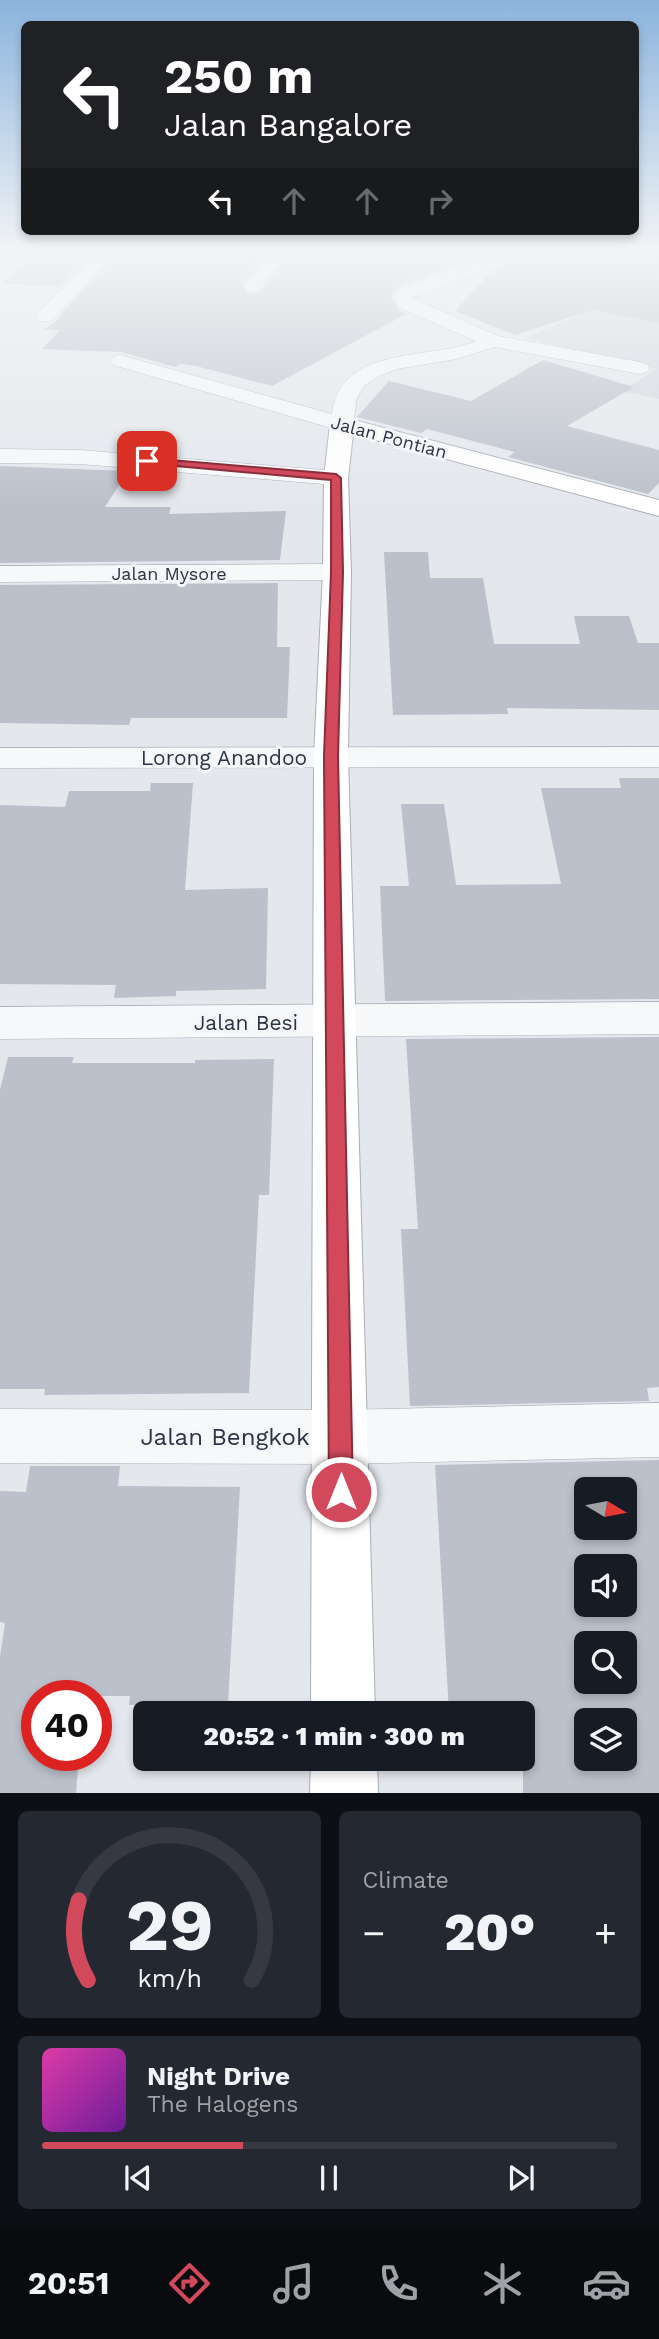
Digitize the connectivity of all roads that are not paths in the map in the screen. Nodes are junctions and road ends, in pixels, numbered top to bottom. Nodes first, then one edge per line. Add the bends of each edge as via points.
1 (488, 339) edge
2 (493, 341) junction
3 (120, 360) dead end
4 (640, 368) dead end
5 (342, 424) junction
6 (0, 456) edge
7 (336, 478) junction
8 (659, 508) edge
9 (337, 572) junction
10 (0, 574) edge
11 (331, 756) junction
12 (659, 757) edge
13 (0, 758) edge
14 (659, 1018) edge
15 (334, 1022) junction
16 (0, 1023) edge
17 (659, 1430) edge
18 (0, 1436) edge
19 (341, 1437) junction
20 (343, 1701) edge
21 (344, 1771) edge
22 (344, 1793) edge

1 - 2 street
2 - 4 street
2 - 5 street via 471,351 408,360 365,374 346,397
3 - 5 street, Jalan Pontian
5 - 7 street
5 - 8 street, Jalan Pontian
6 - 7 street via 80,457
7 - 9 street
9 - 10 street, Jalan Mysore
9 - 11 street
11 - 12 street, Lorong Anandoo
11 - 13 street, Lorong Anandoo
11 - 15 street
14 - 15 street, Jalan Besi
15 - 16 street, Jalan Besi
15 - 19 street
17 - 19 street, Jalan Bengkok
18 - 19 street, Jalan Bengkok
19 - 20 street
21 - 22 street

